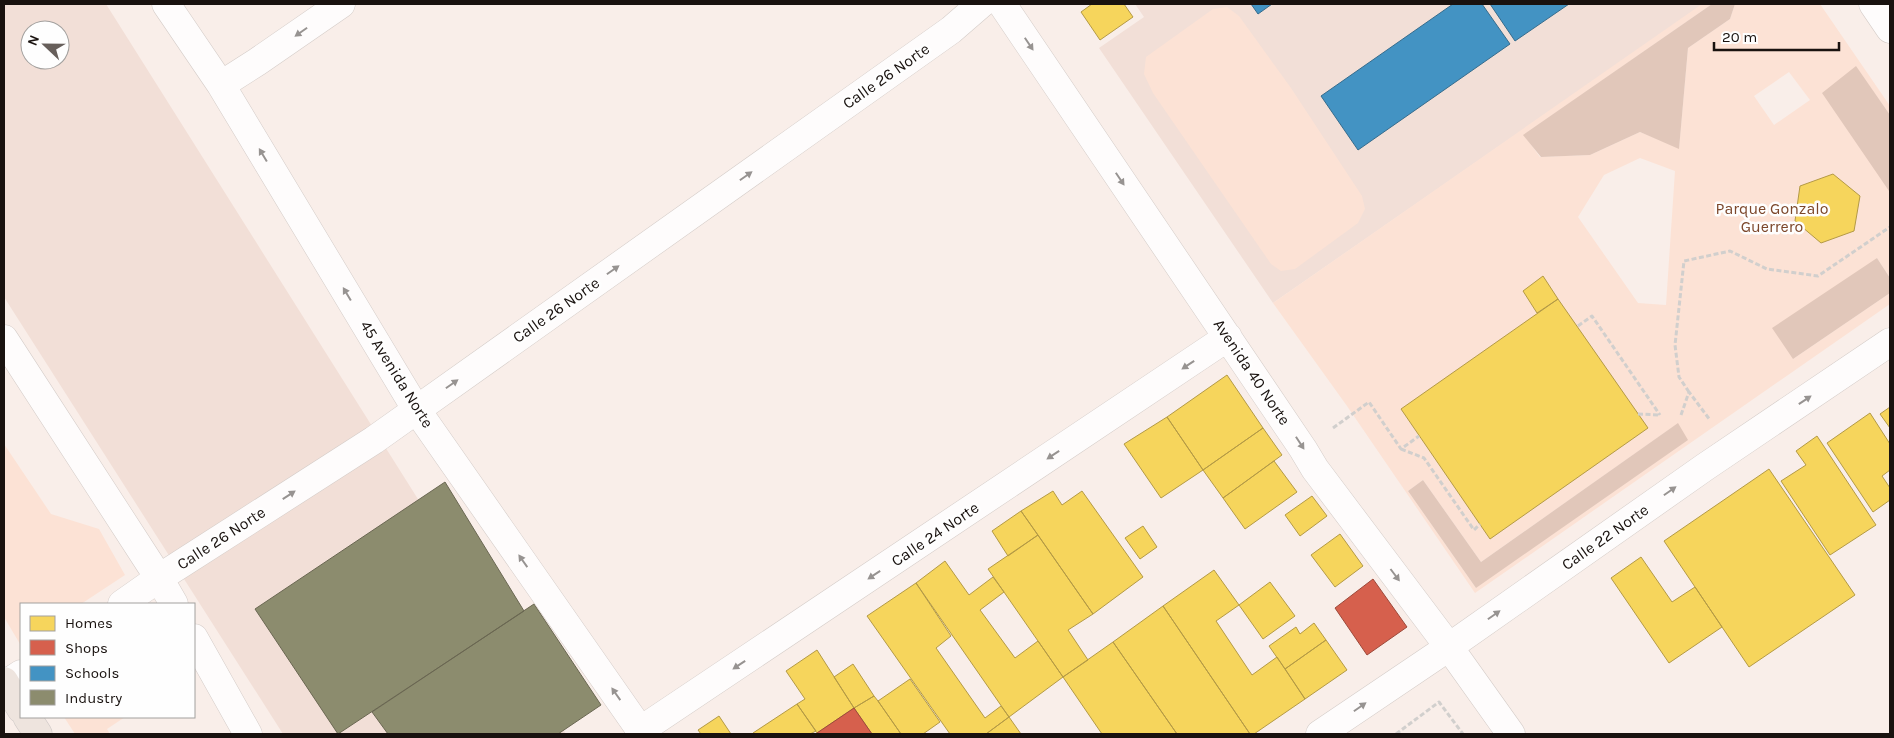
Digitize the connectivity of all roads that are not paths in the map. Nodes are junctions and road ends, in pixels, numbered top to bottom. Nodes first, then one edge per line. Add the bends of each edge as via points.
1 (166, 4) edge
2 (341, 4) edge
3 (982, 4) edge
4 (1002, 4) edge
5 (1873, 4) edge
6 (1890, 29) edge
7 (221, 85) junction
8 (1228, 337) junction
9 (4, 339) edge
10 (1890, 342) edge
11 (416, 409) junction
12 (159, 578) junction
13 (123, 603) edge
14 (173, 603) edge
15 (195, 640) edge
16 (1449, 647) junction
17 (10, 680) edge
18 (20, 705) edge
19 (27, 718) edge
20 (642, 732) edge
21 (38, 734) edge
22 (248, 734) edge
23 (1320, 734) edge
24 (1511, 734) edge

1 - 7 street, 45 Avenida Norte
2 -> 7 street
11 -> 3 street, Calle 26 Norte via 951,30
4 -> 8 street, Avenida 40 Norte
5 - 6 street
11 -> 7 street, 45 Avenida Norte
8 -> 16 street, Avenida 40 Norte via 1315,470
8 -> 20 street, Calle 24 Norte
9 - 12 street
16 -> 10 street, Calle 22 Norte
12 -> 11 street, Calle 26 Norte via 374,440
20 -> 11 street, 45 Avenida Norte
12 - 13 street, Calle 26 Norte
12 - 14 street
15 - 22 street
23 -> 16 street, Calle 22 Norte
16 - 24 street, Avenida 40 Norte
17 - 18 main road
19 - 21 main road

